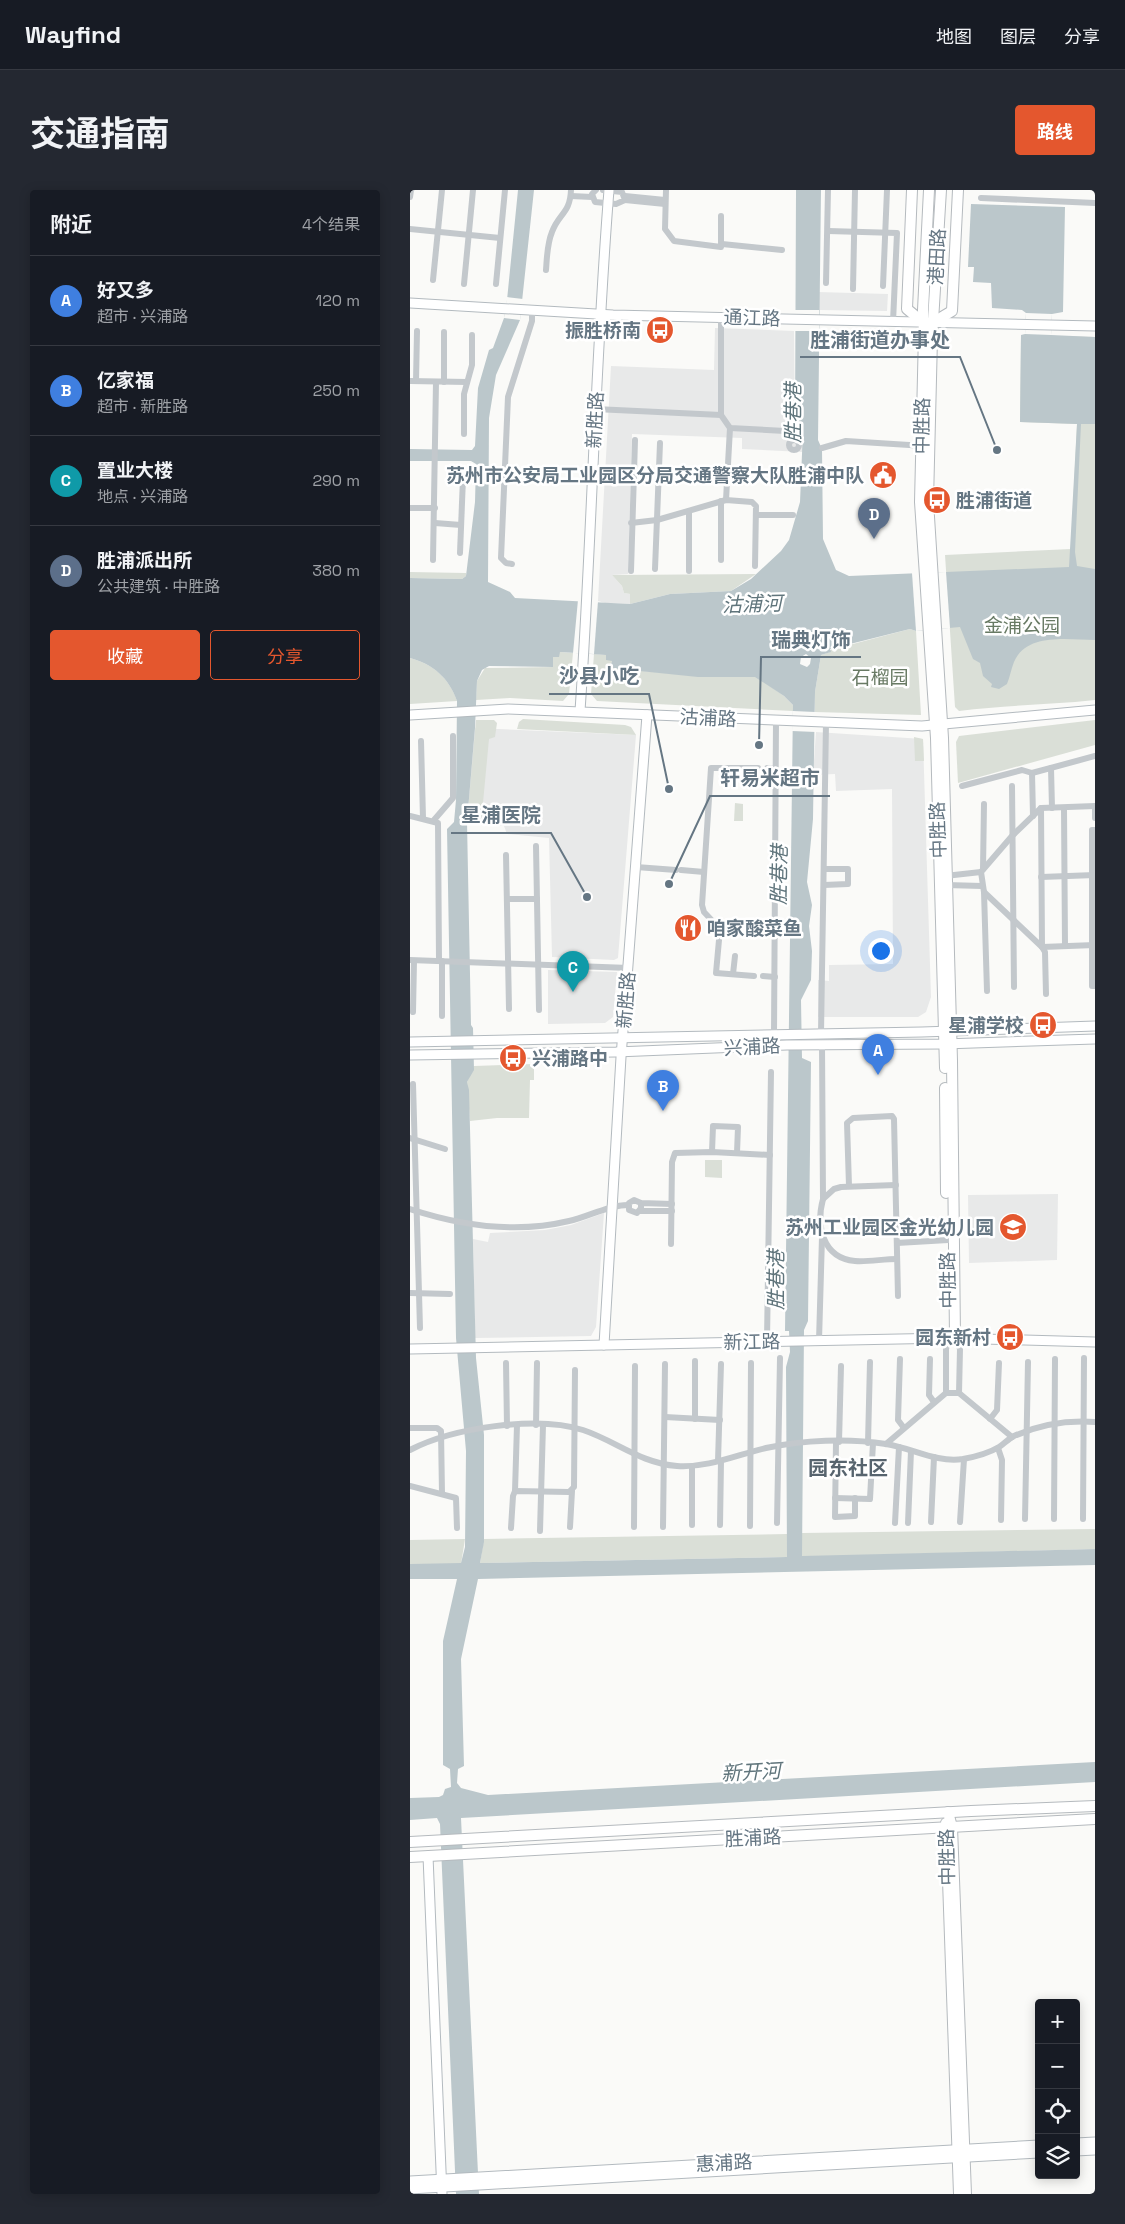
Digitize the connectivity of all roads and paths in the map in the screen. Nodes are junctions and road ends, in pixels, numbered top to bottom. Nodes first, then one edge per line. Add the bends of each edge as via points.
1 (411, 190) edge
2 (442, 190) edge
3 (473, 190) edge
4 (504, 190) edge
5 (603, 190) edge
6 (609, 190) edge
7 (666, 190) edge
8 (828, 190) edge
9 (855, 190) edge
10 (887, 190) edge
11 (912, 190) edge
12 (929, 190) edge
13 (941, 190) edge
14 (958, 190) edge
15 (571, 193) edge
16 (593, 194) edge
17 (410, 197) edge
18 (625, 198) junction
19 (981, 198) dead end
20 (665, 202) junction
21 (608, 203) junction
22 (1095, 203) edge
23 (721, 216) dead end
24 (410, 229) edge
25 (438, 231) junction
26 (828, 232) junction
27 (854, 232) junction
28 (885, 233) junction
29 (469, 234) junction
30 (500, 238) junction
31 (722, 244) junction
32 (782, 250) dead end
33 (546, 270) dead end
34 (433, 280) dead end
35 (826, 283) dead end
36 (464, 284) dead end
37 (496, 284) dead end
38 (883, 286) dead end
39 (853, 288) dead end
40 (410, 303) edge
41 (532, 310) junction
42 (599, 314) junction
43 (721, 316) junction
44 (893, 322) junction
45 (928, 323) junction
46 (1095, 326) edge
47 (417, 331) dead end
48 (444, 332) dead end
49 (472, 334) dead end
50 (413, 381) edge
51 (436, 382) junction
52 (444, 382) junction
53 (467, 382) junction
54 (596, 409) junction
55 (721, 414) junction
56 (730, 428) junction
57 (464, 434) dead end
58 (635, 440) dead end
59 (793, 440) dead end
60 (660, 443) dead end
61 (925, 446) junction
62 (822, 448) dead end
63 (463, 478) dead end
64 (724, 501) junction
65 (410, 508) edge
66 (435, 508) junction
67 (689, 511) junction
68 (756, 514) junction
69 (793, 515) dead end
70 (657, 520) junction
71 (435, 523) junction
72 (631, 523) junction
73 (461, 525) junction
74 (460, 553) dead end
75 (433, 560) dead end
76 (720, 560) dead end
77 (512, 564) dead end
78 (756, 566) dead end
79 (656, 569) dead end
80 (689, 571) dead end
81 (631, 572) dead end
82 (1095, 710) edge
83 (580, 711) junction
84 (410, 714) edge
85 (647, 715) junction
86 (776, 721) junction
87 (826, 723) junction
88 (939, 725) junction
89 (453, 736) dead end
90 (421, 741) dead end
91 (1095, 756) edge
92 (758, 768) dead end
93 (767, 768) dead end
94 (775, 768) junction
95 (1051, 768) junction
96 (1032, 773) junction
97 (962, 786) dead end
98 (1012, 786) dead end
99 (984, 804) dead end
100 (1095, 806) edge
101 (1041, 808) junction
102 (1052, 808) junction
103 (1064, 808) junction
104 (410, 816) edge
105 (1033, 816) junction
106 (423, 818) junction
107 (1095, 818) edge
108 (434, 820) junction
109 (1095, 830) edge
110 (1012, 836) junction
111 (536, 846) dead end
112 (506, 855) dead end
113 (636, 867) junction
114 (824, 869) junction
115 (982, 871) junction
116 (704, 872) junction
117 (1094, 875) edge
118 (1064, 876) junction
119 (1041, 877) junction
120 (944, 880) junction
121 (824, 884) junction
122 (983, 889) junction
123 (507, 899) junction
124 (537, 899) junction
125 (1013, 920) junction
126 (1094, 945) edge
127 (1065, 946) junction
128 (1042, 947) junction
129 (735, 956) dead end
130 (412, 960) edge
131 (443, 961) junction
132 (508, 964) junction
133 (538, 965) junction
134 (629, 968) junction
135 (733, 974) junction
136 (754, 976) dead end
137 (763, 976) dead end
138 (775, 977) junction
139 (1095, 986) edge
140 (1014, 987) dead end
141 (986, 991) dead end
142 (1046, 994) dead end
143 (509, 1009) dead end
144 (539, 1010) dead end
145 (413, 1012) dead end
146 (442, 1016) dead end
147 (1095, 1026) edge
148 (948, 1031) junction
149 (821, 1033) junction
150 (774, 1034) junction
151 (623, 1037) junction
152 (1095, 1039) edge
153 (410, 1042) edge
154 (948, 1044) junction
155 (822, 1045) junction
156 (622, 1052) junction
157 (410, 1055) edge
158 (771, 1072) dead end
159 (412, 1084) dead end
160 (412, 1139) edge
161 (445, 1149) dead end
162 (712, 1152) junction
163 (737, 1153) junction
164 (770, 1155) junction
165 (896, 1184) junction
166 (849, 1186) junction
167 (823, 1199) junction
168 (640, 1207) junction
169 (672, 1207) junction
170 (612, 1208) junction
171 (628, 1208) junction
172 (410, 1209) edge
173 (417, 1212) junction
174 (822, 1237) junction
175 (948, 1240) junction
176 (897, 1243) junction
177 (671, 1244) dead end
178 (897, 1258) junction
179 (410, 1292) edge
180 (419, 1294) junction
181 (450, 1294) dead end
182 (898, 1296) dead end
183 (420, 1328) dead end
184 (952, 1338) junction
185 (819, 1340) junction
186 (767, 1341) junction
187 (1095, 1342) edge
188 (604, 1345) junction
189 (410, 1350) edge
190 (780, 1358) dead end
191 (1084, 1358) dead end
192 (900, 1359) dead end
193 (930, 1359) dead end
194 (1055, 1359) dead end
195 (695, 1361) dead end
196 (751, 1362) dead end
197 (870, 1362) dead end
198 (1028, 1362) dead end
199 (506, 1363) dead end
200 (998, 1363) dead end
201 (537, 1364) dead end
202 (665, 1364) dead end
203 (721, 1364) dead end
204 (635, 1366) dead end
205 (840, 1366) dead end
206 (576, 1370) dead end
207 (946, 1392) junction
208 (959, 1393) junction
209 (934, 1402) junction
210 (665, 1417) junction
211 (990, 1418) junction
212 (694, 1419) junction
213 (720, 1420) junction
214 (1084, 1421) junction
215 (1095, 1422) edge
216 (1055, 1424) junction
217 (517, 1425) junction
218 (540, 1425) junction
219 (507, 1426) junction
220 (410, 1428) edge
221 (575, 1428) junction
222 (904, 1428) junction
223 (1028, 1431) junction
224 (442, 1437) junction
225 (1012, 1437) junction
226 (838, 1442) junction
227 (871, 1443) junction
228 (886, 1444) junction
229 (782, 1446) junction
230 (898, 1447) junction
231 (998, 1448) junction
232 (410, 1450) edge
233 (911, 1451) junction
234 (750, 1452) junction
235 (634, 1455) junction
236 (934, 1458) junction
237 (964, 1459) junction
238 (720, 1461) junction
239 (664, 1464) junction
240 (692, 1466) junction
241 (410, 1486) edge
242 (515, 1491) junction
243 (572, 1491) junction
244 (542, 1492) junction
245 (442, 1494) junction
246 (835, 1498) junction
247 (855, 1498) junction
248 (1025, 1519) dead end
249 (1054, 1519) dead end
250 (1084, 1519) dead end
251 (1001, 1520) dead end
252 (931, 1522) dead end
253 (960, 1522) dead end
254 (777, 1523) dead end
255 (894, 1523) dead end
256 (908, 1523) dead end
257 (692, 1524) dead end
258 (720, 1525) dead end
259 (750, 1526) dead end
260 (634, 1527) dead end
261 (663, 1527) dead end
262 (457, 1528) dead end
263 (511, 1528) dead end
264 (570, 1528) dead end
265 (540, 1531) dead end
266 (1095, 1806) edge
267 (948, 1812) junction
268 (1095, 1819) edge
269 (949, 1827) junction
270 (410, 1842) edge
271 (428, 1856) junction
272 (410, 1857) edge
273 (1095, 2142) edge
274 (1080, 2143) edge
275 (1035, 2145) edge
276 (1095, 2150) edge
277 (1080, 2151) edge
278 (961, 2153) junction
279 (1035, 2153) edge
280 (410, 2181) edge
281 (442, 2187) edge
282 (410, 2189) edge
283 (959, 2194) edge
284 (966, 2194) edge

1 - 17 street
2 - 25 street
3 - 29 street
4 - 30 street
5 - 6 street
6 - 18 street via 622,192
6 - 21 street, 新胜路
7 - 20 street
8 - 26 street
9 - 27 street
10 - 28 street
11 - 45 main road via 907,309
12 - 45 main road, 港田路
13 - 45 main road, 港田路
14 - 45 main road via 952,311
15 - 16 street
15 - 33 street via 566,212 552,230
16 - 21 street via 595,202
18 - 20 street
18 - 21 street via 621,203
19 - 22 street
20 - 31 street via 665,229 674,241 718,248
21 - 42 street, 新胜路
23 - 31 street
24 - 25 street
25 - 29 street
25 - 34 street
26 - 27 street
26 - 35 street
27 - 28 street
27 - 39 street
28 - 38 street
28 - 44 street via 897,233
29 - 30 street
29 - 36 street
30 - 37 street
31 - 32 street
40 - 41 street, 通江路
41 - 42 street, 通江路
41 - 77 street via 532,321 508,397 501,558 506,564
42 - 43 street, 通江路
42 - 54 street, 新胜路
43 - 44 street, 通江路
43 - 55 street
44 - 45 street, 通江路
45 - 46 street, 通江路
45 - 61 main road, 中胜路
47 - 50 street
48 - 52 street
49 - 53 street via 472,365
50 - 51 street
51 - 52 street
51 - 66 street
52 - 53 street
53 - 57 street
54 - 55 street
54 - 83 street, 新胜路
55 - 56 street
56 - 59 street via 785,431
56 - 64 street
58 - 72 street
60 - 70 street
61 - 62 street via 846,441
61 - 88 main road, 中胜路 via 920,502 929,572
63 - 73 street
64 - 67 street
64 - 68 street via 752,502 756,506
64 - 76 street
65 - 66 street
66 - 71 street
67 - 70 street
67 - 80 street
68 - 69 street
68 - 78 street
70 - 72 street
70 - 79 street
71 - 73 street
71 - 75 street
72 - 81 street
73 - 74 street
82 - 88 street, 沽浦路
83 - 84 street, 沽浦路 via 508,709
83 - 85 street, 沽浦路
85 - 86 street, 沽浦路
85 - 113 street, 新胜路
86 - 87 street, 沽浦路
86 - 94 street
87 - 88 street, 沽浦路
87 - 114 street
88 - 120 main road, 中胜路
89 - 108 street via 453,798
90 - 106 street
91 - 95 street
92 - 116 street via 712,768
93 - 94 street
94 - 138 street
95 - 96 street
95 - 102 street
96 - 97 street via 1022,770
96 - 105 street
98 - 110 street
99 - 115 street
100 - 103 street
100 - 107 street
101 - 102 street
101 - 105 street
101 - 119 street
102 - 103 street
103 - 118 street
104 - 106 street
105 - 110 street
106 - 108 street
108 - 131 street via 438,823
109 - 117 street via 1092,830
110 - 115 street
110 - 125 street
111 - 124 street
112 - 123 street
113 - 116 street
113 - 134 street, 新胜路
114 - 121 street
114 - 121 street via 848,869 848,884
115 - 120 street
115 - 122 street
116 - 135 street via 702,905 704,912 720,928 716,973
117 - 118 street
117 - 126 street
118 - 119 street
118 - 127 street
119 - 128 street
120 - 122 street
120 - 148 main road, 中胜路
121 - 149 street
122 - 125 street
122 - 141 street
123 - 124 street
123 - 132 street
124 - 133 street
125 - 128 street
125 - 140 street
126 - 127 street
126 - 139 street via 1092,986
127 - 128 street
128 - 142 street via 1045,952
129 - 135 street
130 - 131 street
130 - 145 street
131 - 132 street
131 - 146 street
132 - 133 street
132 - 143 street
133 - 134 street
133 - 144 street
134 - 151 street, 新胜路
135 - 136 street
137 - 138 street
138 - 150 street
147 - 148 street, 兴浦路
148 - 149 street, 兴浦路
148 - 154 main road, 中胜路
149 - 150 street, 兴浦路
150 - 151 street, 兴浦路
151 - 153 street, 兴浦路
151 - 156 street, 新胜路
152 - 154 street, 兴浦路
154 - 155 street, 兴浦路
154 - 175 main road, 中胜路
154 - 184 main road, 中胜路
155 - 156 street, 兴浦路
155 - 167 street
156 - 157 street, 兴浦路
156 - 170 street, 新胜路
158 - 164 street
159 - 160 street
160 - 161 street
160 - 173 street
162 - 163 street
162 - 163 street via 713,1126 738,1127
162 - 169 street via 675,1153
163 - 164 street
164 - 186 street
165 - 166 street
165 - 166 street via 894,1119 888,1115 853,1118 847,1123
165 - 176 street
166 - 167 street via 834,1189
167 - 174 street via 820,1210
168 - 169 street
168 - 171 street via 635,1213
168 - 171 street via 634,1200
169 - 177 street
170 - 171 street
170 - 173 street via 549,1225 512,1228 474,1226
170 - 188 street, 新胜路
172 - 173 street
173 - 180 street
174 - 178 street via 832,1251 848,1260
174 - 185 street
175 - 176 street
175 - 184 main road, 中胜路
176 - 178 street
178 - 182 street
179 - 180 street
180 - 181 street
180 - 183 street
184 - 185 street, 新江路
184 - 187 street, 新江路
184 - 207 street via 946,1349
184 - 208 street via 960,1349
185 - 186 street, 新江路
186 - 188 street, 新江路
188 - 189 street, 新江路
190 - 229 street
191 - 214 street
192 - 222 street via 898,1420
193 - 209 street via 929,1395
194 - 216 street
195 - 212 street
196 - 234 street
197 - 227 street
198 - 223 street
199 - 219 street
200 - 211 street via 997,1410
201 - 218 street
202 - 210 street
203 - 213 street
204 - 235 street
205 - 226 street
206 - 221 street
207 - 208 street
207 - 209 street
208 - 211 street
209 - 222 street
210 - 212 street
210 - 239 street
211 - 225 street
212 - 213 street
213 - 238 street
214 - 215 street
214 - 216 street
214 - 250 street
216 - 223 street
216 - 249 street
217 - 218 street
217 - 219 street
217 - 242 street
218 - 221 street
218 - 244 street
219 - 224 street via 462,1431
220 - 224 street via 437,1428
221 - 235 street
221 - 243 street
222 - 228 street
223 - 225 street
223 - 248 street
224 - 232 street
224 - 245 street
225 - 231 street
226 - 227 street
226 - 229 street
226 - 246 street
227 - 228 street
227 - 247 street via 870,1499
228 - 230 street
229 - 234 street
229 - 254 street
230 - 233 street
230 - 255 street
231 - 237 street
231 - 251 street via 1002,1460
233 - 236 street
233 - 256 street
234 - 238 street
234 - 259 street
235 - 239 street
235 - 260 street
236 - 237 street
236 - 252 street
237 - 253 street
238 - 240 street
238 - 258 street
239 - 240 street
239 - 261 street
240 - 257 street
241 - 245 street
242 - 244 street
242 - 263 street
243 - 244 street
243 - 264 street
244 - 265 street
245 - 262 street via 453,1496 458,1501
246 - 247 street
246 - 247 street via 835,1517 855,1516
266 - 267 main road, 胜浦路
267 - 269 main road, 中胜路
267 - 270 main road, 胜浦路
268 - 269 main road, 胜浦路
269 - 271 main road, 胜浦路
269 - 278 main road, 中胜路
271 - 272 main road, 胜浦路
271 - 281 street
273 - 274 street
275 - 278 street, 惠浦路
276 - 277 street
278 - 279 street, 惠浦路
278 - 281 street, 惠浦路 via 482,2180 453,2182
278 - 283 main road, 中胜路
278 - 284 main road, 中胜路
280 - 281 street, 惠浦路
281 - 282 street, 惠浦路

